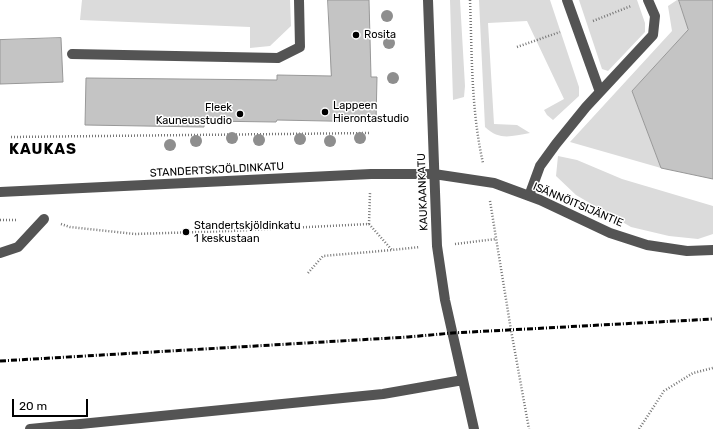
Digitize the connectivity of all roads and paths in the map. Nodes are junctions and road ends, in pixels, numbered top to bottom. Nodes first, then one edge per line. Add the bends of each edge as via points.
1 (300, 0) edge
2 (428, 0) edge
3 (470, 0) edge
4 (567, 0) edge
5 (648, 0) edge
6 (72, 54) dead end
7 (600, 92) junction
8 (475, 108) dead end
9 (371, 133) dead end
10 (10, 137) dead end
11 (371, 174) junction
12 (434, 174) junction
13 (0, 192) edge
14 (529, 196) junction
15 (44, 219) junction
16 (0, 220) edge
17 (496, 239) dead end
18 (392, 250) dead end
19 (713, 250) edge
20 (0, 253) edge
21 (308, 273) dead end
22 (713, 368) edge
23 (463, 380) junction
24 (30, 429) edge
25 (474, 429) edge
26 (530, 429) edge
27 (640, 429) edge

1 - 6 street via 300,47 278,58
2 - 12 street, KAUKAANKATU
3 - 8 path
4 - 7 street
5 - 7 street via 655,16 653,35
7 - 14 street via 540,166
9 - 10 path
11 - 12 street, STANDERTSKJÖLDINKATU
11 - 13 street, STANDERTSKJÖLDINKATU
11 - 15 path via 369,224 135,234 70,227
12 - 14 street, ISÄNNÖITSIJÄNTIE via 494,183
12 - 23 street, KAUKAANKATU via 437,246 445,300
14 - 19 street, ISÄNNÖITSIJÄNTIE via 610,232 647,245 687,251
15 - 16 path
15 - 20 street via 18,247
17 - 26 path
18 - 21 path via 322,256
22 - 27 path via 693,373 664,391
23 - 24 street via 383,394
23 - 25 street, KAUKAANKATU

